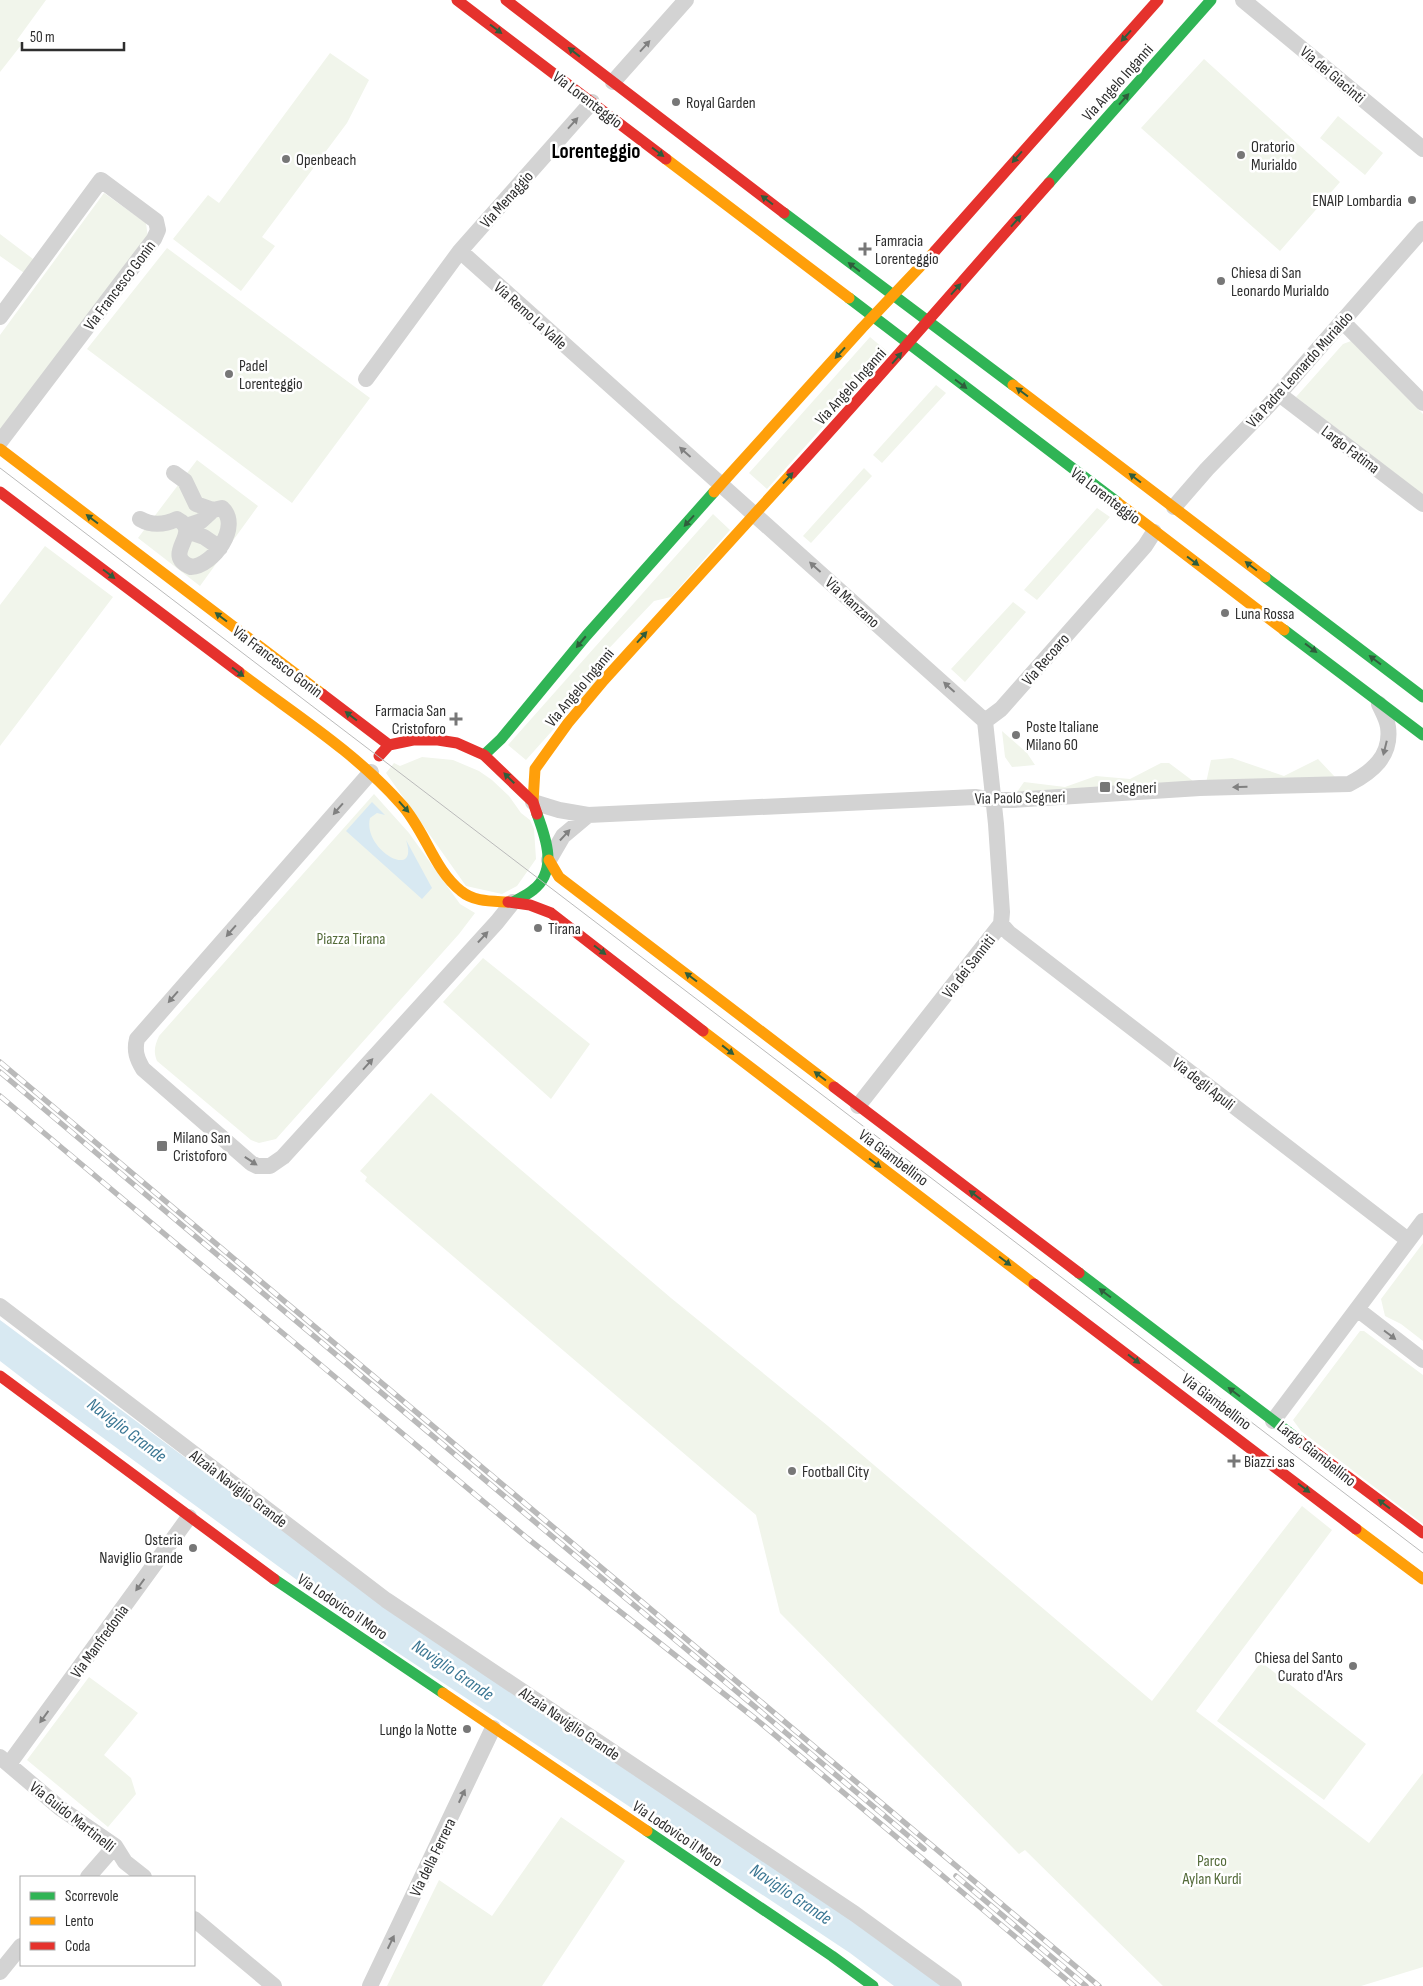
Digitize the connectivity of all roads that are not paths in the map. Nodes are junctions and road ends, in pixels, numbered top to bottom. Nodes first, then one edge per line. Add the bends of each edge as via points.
1 (457, 0) edge
2 (506, 0) edge
3 (686, 0) edge
4 (1158, 0) edge
5 (1211, 0) edge
6 (1243, 0) edge
7 (613, 82) junction
8 (592, 102) junction
9 (1423, 149) edge
10 (1423, 229) edge
11 (806, 230) junction
12 (460, 251) junction
13 (789, 253) junction
14 (894, 296) junction
15 (0, 317) edge
16 (873, 317) junction
17 (928, 320) junction
18 (1342, 321) junction
19 (909, 344) junction
20 (366, 379) dead end
21 (1279, 394) junction
22 (1423, 403) edge
23 (1061, 421) junction
24 (0, 442) edge
25 (1042, 446) junction
26 (0, 449) edge
27 (174, 473) dead end
28 (722, 484) junction
29 (0, 492) edge
30 (1423, 504) edge
31 (1174, 507) junction
32 (213, 510) junction
33 (754, 514) junction
34 (140, 519) dead end
35 (187, 528) junction
36 (1154, 532) junction
37 (220, 548) junction
38 (1286, 604) junction
39 (1272, 619) junction
40 (1423, 696) edge
41 (1378, 702) junction
42 (984, 720) junction
43 (1423, 734) edge
44 (389, 746) junction
45 (484, 755) junction
46 (371, 772) junction
47 (993, 800) junction
48 (534, 802) junction
49 (588, 815) junction
50 (549, 860) junction
51 (513, 902) junction
52 (1001, 924) junction
53 (858, 1106) junction
54 (1423, 1221) edge
55 (1408, 1240) junction
56 (0, 1306) edge
57 (1357, 1309) junction
58 (1423, 1360) edge
59 (0, 1376) edge
60 (1273, 1421) junction
61 (189, 1517) junction
62 (1423, 1533) edge
63 (1423, 1579) edge
64 (493, 1728) junction
65 (4, 1761) edge
66 (115, 1846) junction
67 (89, 1876) edge
68 (143, 1876) edge
69 (195, 1920) edge
70 (20, 1947) edge
71 (0, 1972) edge
72 (274, 1986) edge
73 (370, 1986) edge
74 (873, 1986) edge
75 (954, 1986) edge

1 -> 8 street, Via Lorenteggio
7 -> 2 street, Via Lorenteggio
7 -> 3 street
4 -> 14 street, Via Angelo Inganni
17 -> 5 street, Via Angelo Inganni
6 - 9 street, Via dei Giacinti
11 -> 7 street, Via Lorenteggio
12 -> 8 street, Via Menaggio
8 -> 13 street, Via Lorenteggio
10 - 18 street, Via Padre Leonardo Murialdo
11 - 13 street
14 -> 11 street, Via Lorenteggio
12 - 20 street
28 -> 12 street, Via Remo La Valle
13 - 16 street, Via Lorenteggio
14 - 16 street, Via Angelo Inganni
14 - 17 street, Via Lorenteggio
15 - 24 street, Via Francesco Gonin via 101,180 156,221 158,230 154,239
16 - 19 street, Via Lorenteggio
16 -> 28 street, Via Angelo Inganni
17 - 19 street, Via Angelo Inganni
23 -> 17 street, Via Lorenteggio
18 - 21 street, Via Padre Leonardo Murialdo
18 - 22 street
19 -> 25 street, Via Lorenteggio
33 -> 19 street, Via Angelo Inganni
21 - 30 street, Largo Fatima
21 - 31 street, Via Padre Leonardo Murialdo
23 - 25 street
31 -> 23 street, Via Lorenteggio
25 - 36 street, Via Lorenteggio
44 -> 26 street, Via Francesco Gonin
27 - 32 street via 185,481 196,504
28 - 33 street, Via Manzano
28 -> 45 street, Via Angelo Inganni
29 -> 46 street, Via Francesco Gonin
38 -> 31 street, Via Lorenteggio
32 - 35 street
32 - 37 street via 222,508 229,519 226,538
42 -> 33 street, Via Manzano
48 -> 33 street, Via Angelo Inganni via 535,769 568,723
34 - 35 street via 150,524 177,519
35 - 37 street
35 - 37 street via 179,557 186,565 203,565
36 -> 39 street, Via Lorenteggio
36 - 42 street, Via Recoaro via 1002,709
38 - 39 street
40 -> 38 street, Via Lorenteggio
39 -> 41 street, Via Lorenteggio
41 - 43 street, Via Lorenteggio
41 -> 47 street, Via Paolo Segneri via 1388,726 1387,746 1377,766 1349,784 1200,788
42 - 47 street
44 - 45 street via 413,740 438,740 457,743
44 - 46 street
48 -> 45 street
46 -> 51 street via 416,822 452,884 476,900
46 -> 51 street via 137,1039 136,1056 143,1069 251,1163 270,1166 322,1115
47 - 49 street, Via Paolo Segneri via 975,797
47 - 52 street, Via dei Sanniti
48 - 49 street, Via Paolo Segneri
48 - 50 street
50 -> 49 street via 563,836
50 - 51 street via 548,871 541,883
53 -> 50 street, Via Giambellino via 558,877
51 -> 63 street, Via Giambellino via 551,913 836,1134
52 - 53 street, Via dei Sanniti
52 - 55 street, Via degli Apuli
60 -> 53 street, Via Giambellino
54 - 55 street, Largo Giambellino
55 - 57 street, Largo Giambellino
56 - 75 street, Alzaia Naviglio Grande via 386,1600 855,1914
57 -> 58 street
57 - 60 street, Largo Giambellino
59 - 61 street, Via Lodovico il Moro
62 -> 60 street, Largo Giambellino
61 - 64 street, Via Lodovico il Moro
61 -> 65 street, Via Manfredonia
73 -> 64 street, Via della Ferrera
64 - 74 street, Via Lodovico il Moro
65 - 66 street, Via Guido Martinelli via 60,1808
66 - 67 street
66 - 68 street, Via Guido Martinelli via 125,1862
69 - 72 street
70 - 71 street

